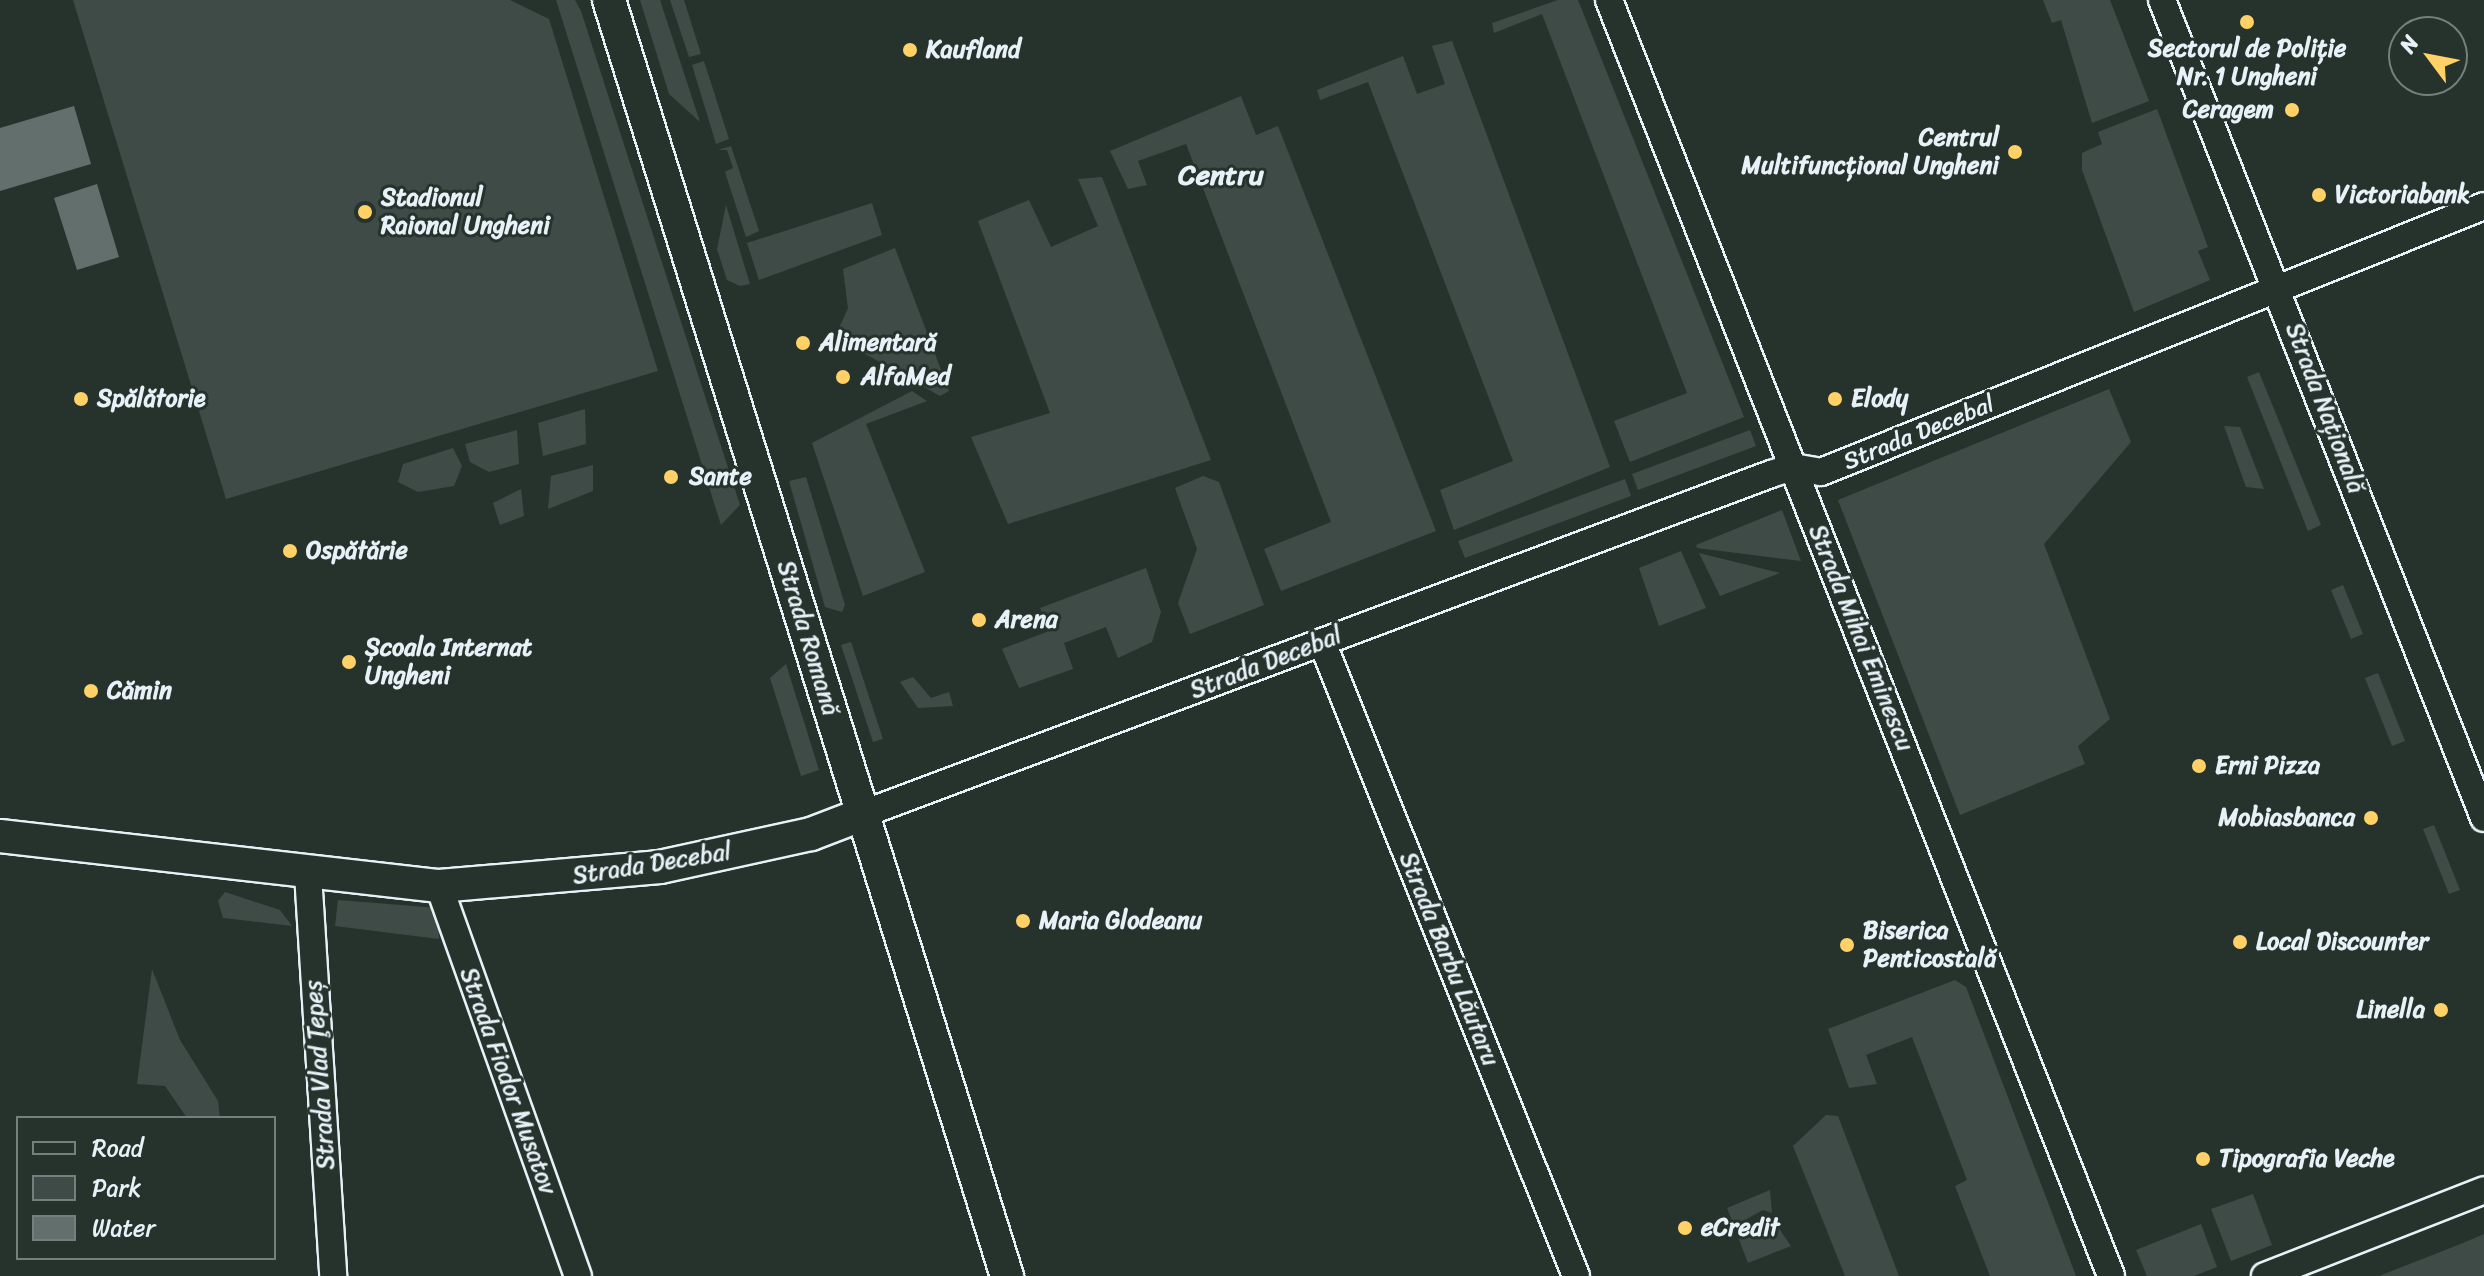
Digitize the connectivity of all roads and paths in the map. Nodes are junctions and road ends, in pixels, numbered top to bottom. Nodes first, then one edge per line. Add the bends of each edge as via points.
1 (609, 0) edge
2 (1609, 0) edge
3 (2162, 0) edge
4 (2484, 206) edge
5 (2278, 287) junction
6 (1793, 467) junction
7 (1322, 642) junction
8 (863, 814) junction
9 (2484, 818) edge
10 (0, 836) edge
11 (308, 874) junction
12 (439, 886) junction
13 (2484, 1190) edge
14 (333, 1276) edge
15 (578, 1276) edge
16 (1007, 1276) edge
17 (1576, 1276) edge
18 (2111, 1276) edge
19 (2265, 1276) edge

1 - 8 main road, Strada Romană
2 - 6 street, Strada Mihai Eminescu
3 - 5 street, Strada Națională
4 - 5 street, Strada Decebal
5 - 6 street, Strada Decebal via 1821,472
5 - 9 street, Strada Națională
6 - 7 street, Strada Decebal
6 - 18 street, Strada Mihai Eminescu
7 - 8 street, Strada Decebal
7 - 17 street, Strada Barbu Lăutaru
8 - 12 main road, Strada Decebal via 811,834 660,867
8 - 16 main road, Strada Romană
10 - 11 main road, Strada Decebal
11 - 12 main road, Strada Decebal
11 - 14 street, Strada Vlad Ţepeș
12 - 15 street, Strada Fiodor Musatov
13 - 19 street

